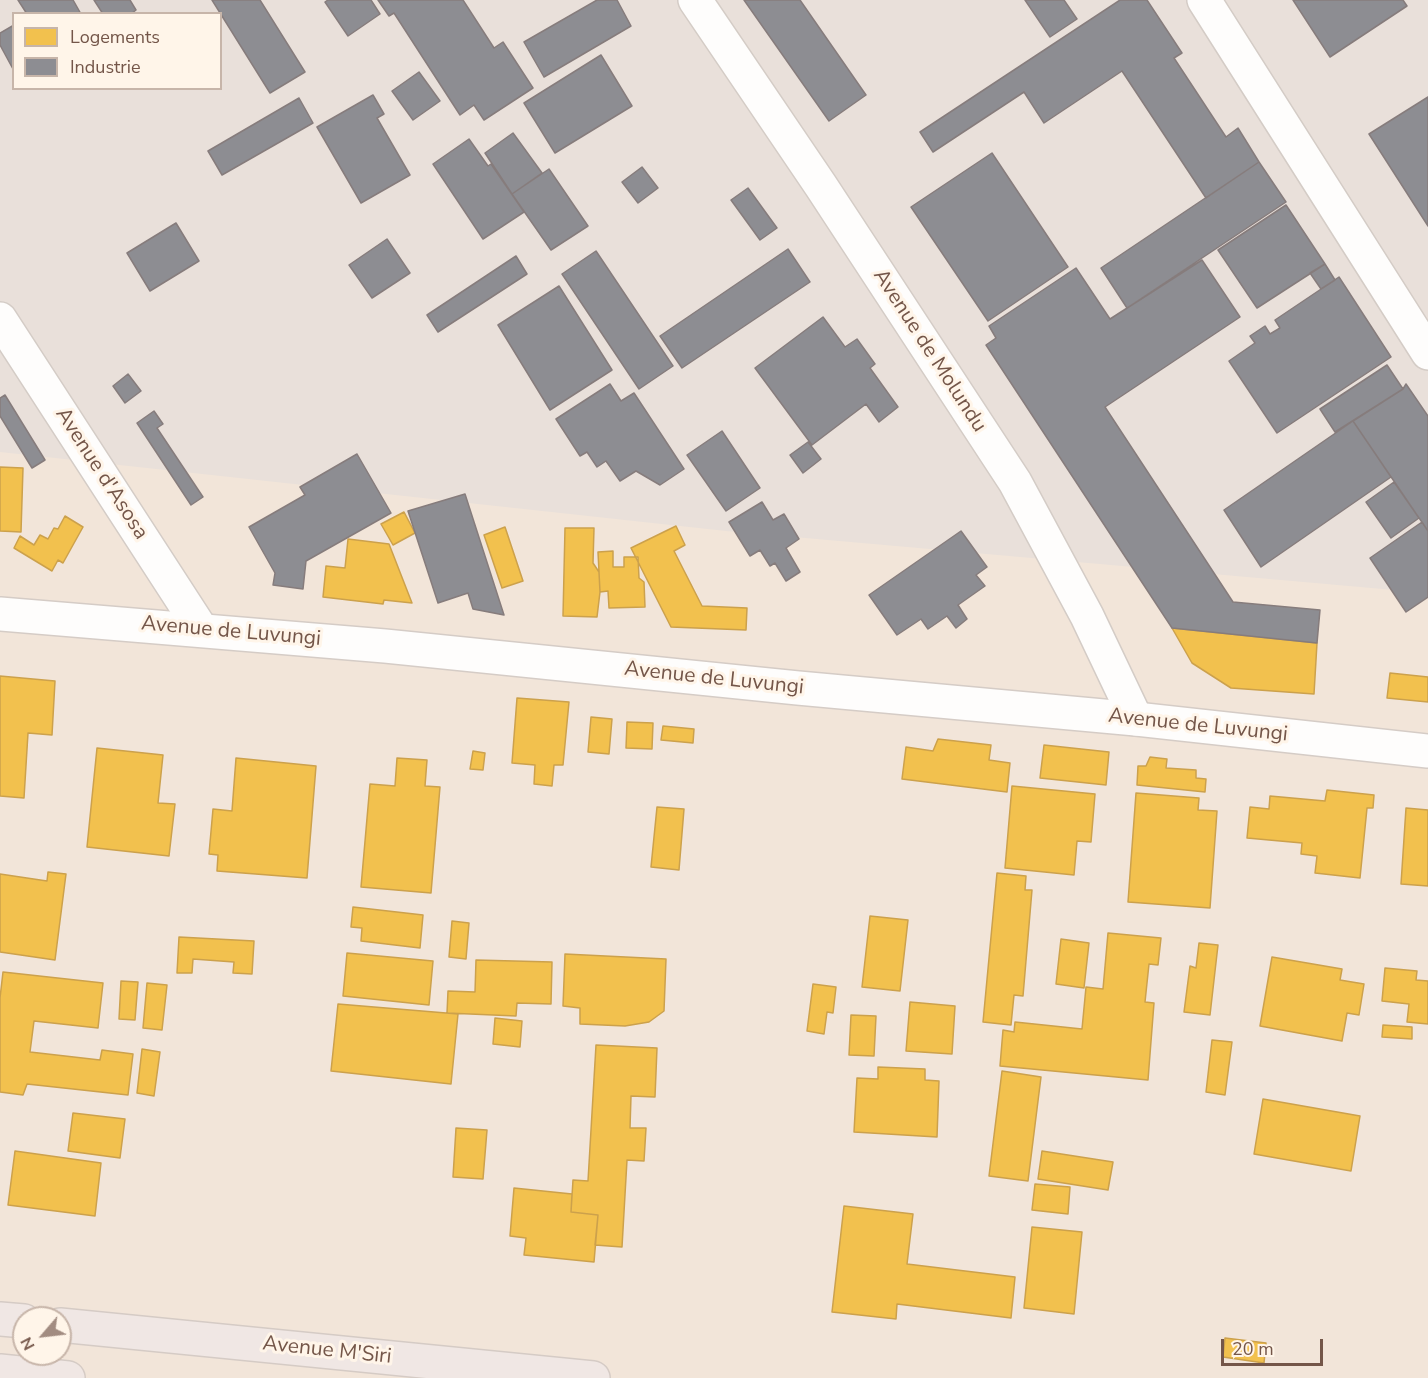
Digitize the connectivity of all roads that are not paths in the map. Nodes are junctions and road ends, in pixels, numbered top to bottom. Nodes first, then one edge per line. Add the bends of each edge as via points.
1 (695, 0) edge
2 (1204, 0) edge
3 (0, 319) edge
4 (1428, 353) edge
5 (0, 614) edge
6 (201, 629) junction
7 (1136, 719) junction
8 (1428, 751) edge
9 (72, 1326) edge
10 (0, 1371) edge
11 (68, 1378) edge
12 (593, 1378) edge

1 - 7 street, Avenue de Molundu via 1015,482 1087,616
2 - 4 street
3 - 6 street, Avenue d'Asosa
5 - 6 street, Avenue de Luvungi
6 - 7 street, Avenue de Luvungi
7 - 8 street, Avenue de Luvungi
9 - 12 highway, Avenue M'Siri
10 - 11 highway

